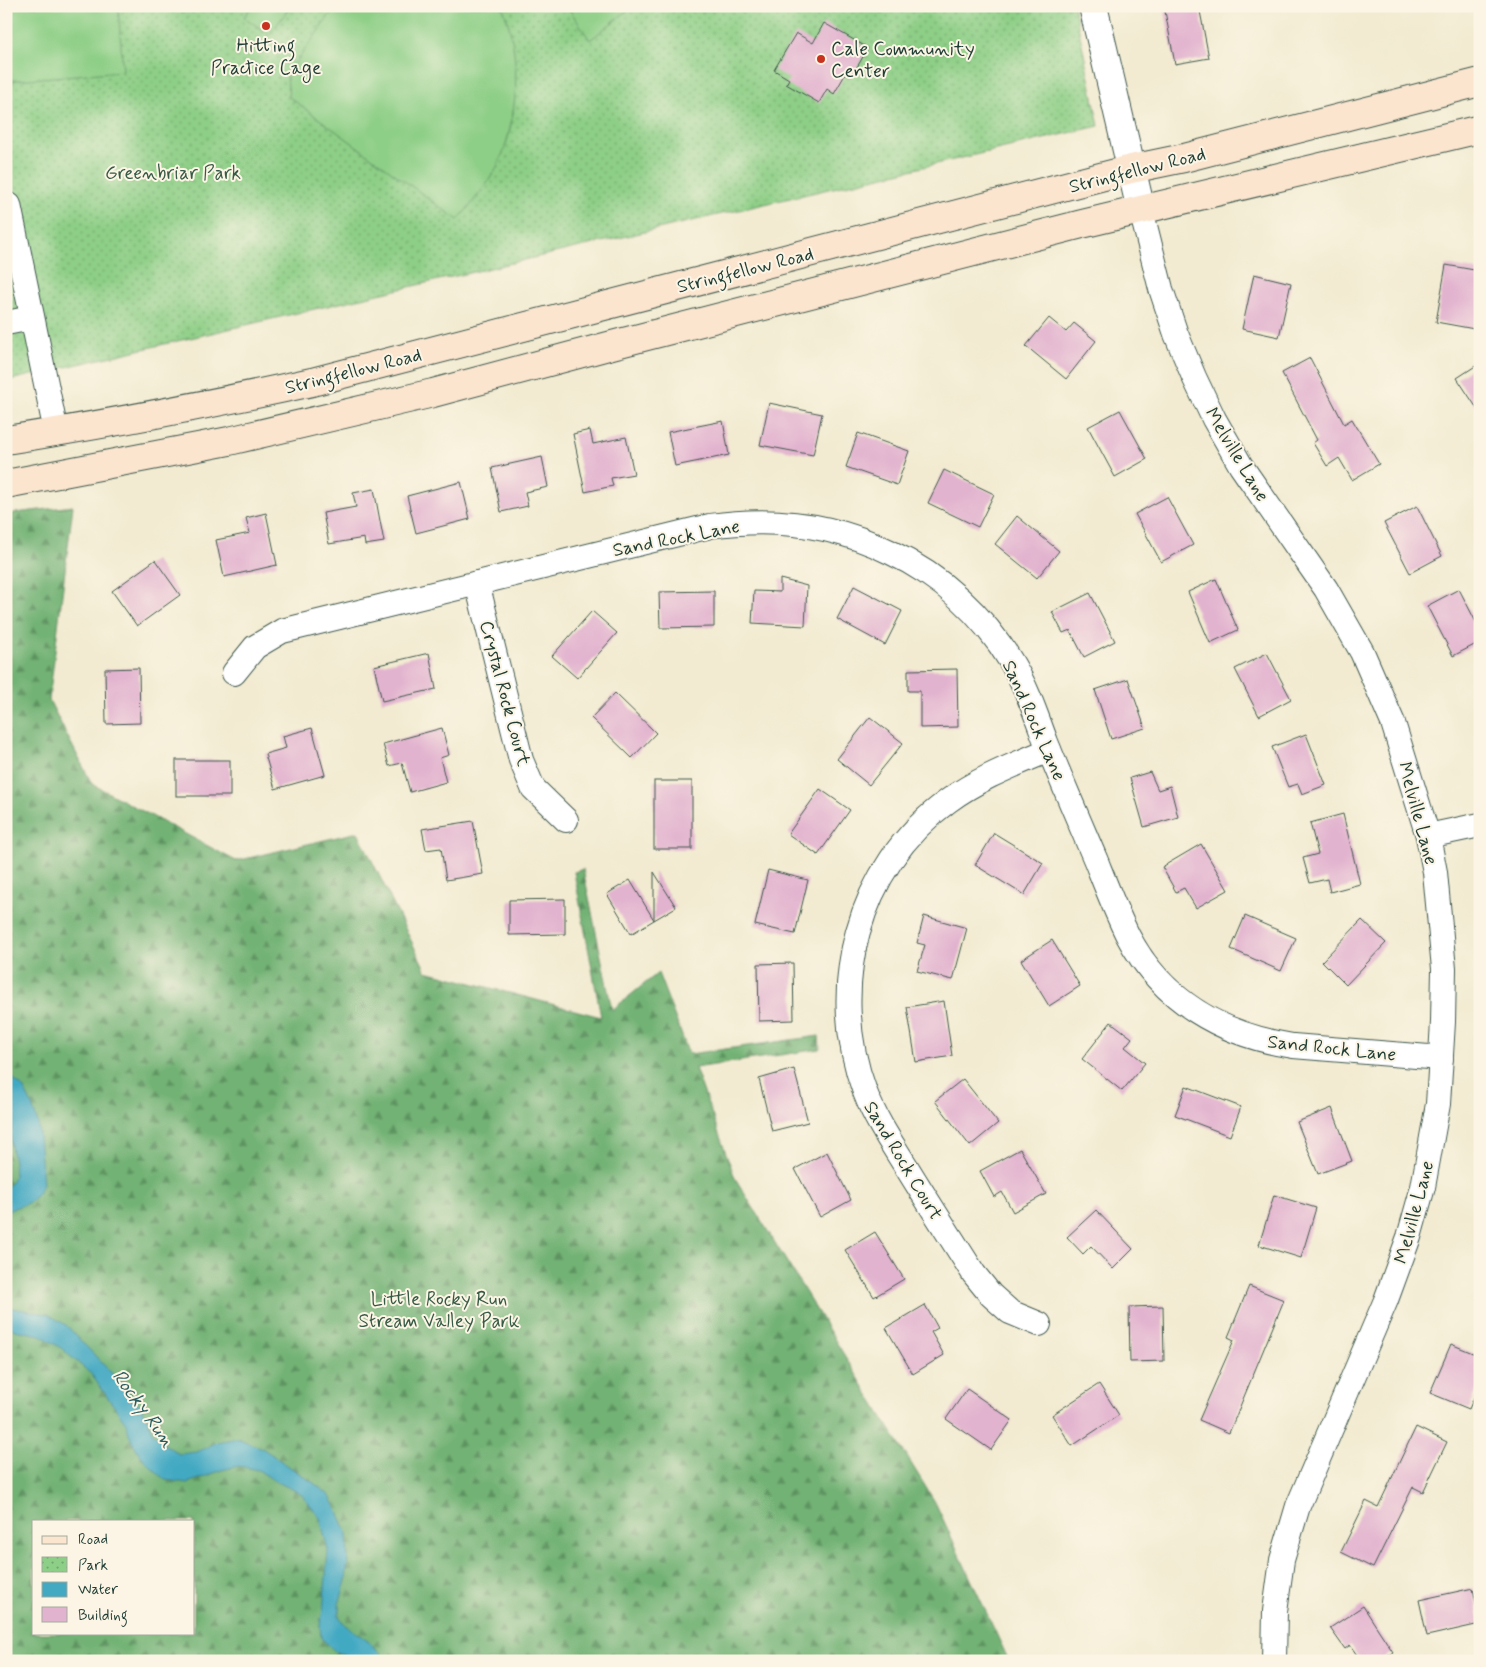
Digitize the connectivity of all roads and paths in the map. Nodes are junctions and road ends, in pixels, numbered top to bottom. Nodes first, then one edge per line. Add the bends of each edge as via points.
1 (1093, 6) edge
2 (1480, 82) edge
3 (1480, 129) edge
4 (1131, 169) junction
5 (9, 205) dead end
6 (1141, 210) junction
7 (32, 318) junction
8 (6, 323) edge
9 (56, 432) junction
10 (6, 440) edge
11 (6, 484) edge
12 (477, 583) junction
13 (234, 673) dead end
14 (1049, 750) junction
15 (566, 820) dead end
16 (1480, 825) edge
17 (1428, 836) junction
18 (1441, 1058) junction
19 (1039, 1324) dead end
20 (1274, 1661) edge

1 - 4 street, Melville Lane
2 - 4 main road, Stringfellow Road
3 - 6 main road
4 - 6 street, Melville Lane
4 - 9 main road, Stringfellow Road via 312,382
5 - 7 street
6 - 11 main road via 424,395 220,443
6 - 17 street, Melville Lane via 1161,289 1194,377 1241,466 1326,589 1362,652 1393,723
7 - 8 street
7 - 9 street
9 - 10 main road, Stringfellow Road
12 - 13 street, Sand Rock Lane via 282,630 255,647
12 - 14 street, Sand Rock Lane via 710,526 766,522 824,528 901,557 947,587 973,611 1000,645 1024,685
12 - 15 street, Crystal Rock Court via 521,760 533,788
14 - 18 street, Sand Rock Lane via 1129,937 1153,973 1184,1002 1224,1027 1269,1042
14 - 19 street, Sand Rock Court via 967,788 932,813 904,842 880,877 863,913 856,935 847,998 855,1064 881,1126 974,1274 1010,1312
16 - 17 street
17 - 18 street, Melville Lane via 1435,872 1444,969
18 - 20 street, Melville Lane via 1434,1129 1409,1237 1386,1300 1298,1506 1282,1560 1275,1611

